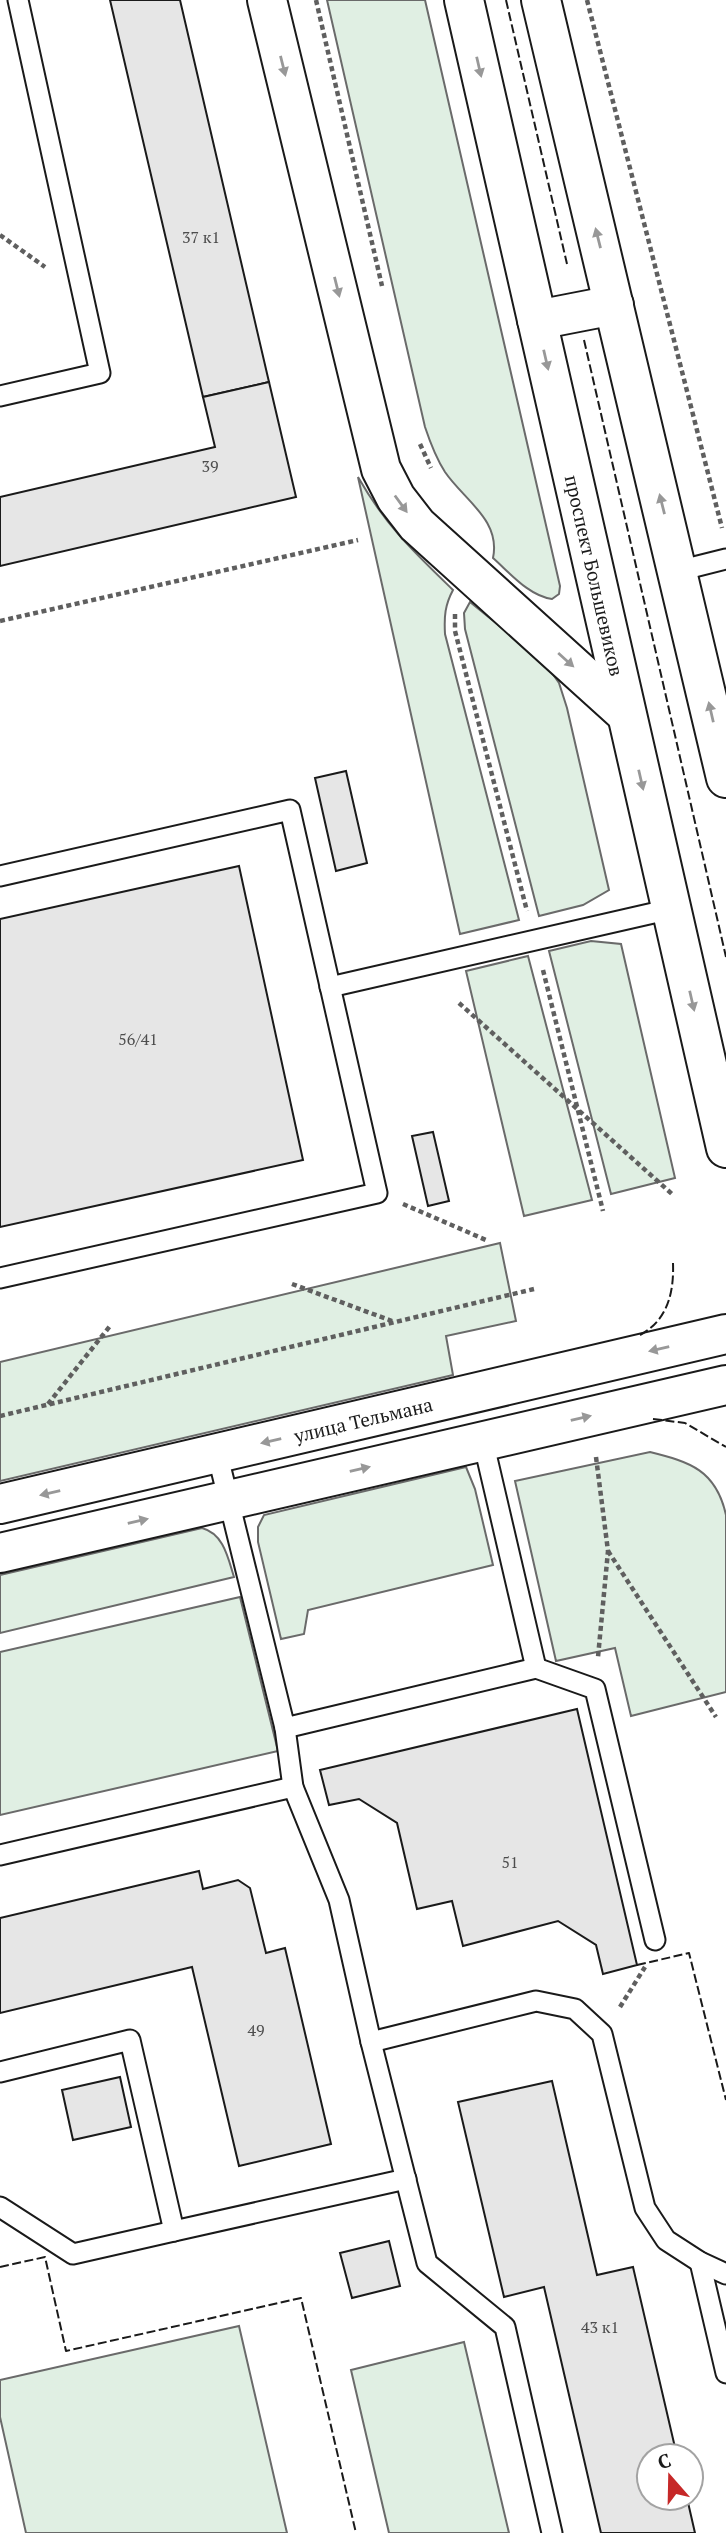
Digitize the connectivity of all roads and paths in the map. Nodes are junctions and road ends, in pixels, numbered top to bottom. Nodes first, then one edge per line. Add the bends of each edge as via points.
1 (18, 0) edge
2 (267, 0) edge
3 (464, 0) edge
4 (541, 0) edge
5 (587, 0) edge
6 (614, 305) junction
7 (537, 320) junction
8 (0, 396) edge
9 (723, 530) dead end
10 (358, 540) dead end
11 (726, 559) edge
12 (678, 571) junction
13 (0, 621) edge
14 (625, 713) junction
15 (726, 778) edge
16 (0, 876) edge
17 (671, 909) junction
18 (330, 987) junction
19 (459, 1003) dead end
20 (726, 1148) edge
21 (377, 1193) junction
22 (672, 1195) dead end
23 (486, 1240) dead end
24 (0, 1278) edge
25 (292, 1284) dead end
26 (534, 1289) dead end
27 (393, 1321) junction
28 (110, 1326) dead end
29 (726, 1334) edge
30 (726, 1385) edge
31 (48, 1404) junction
32 (0, 1416) edge
33 (482, 1441) junction
34 (595, 1450) dead end
35 (217, 1453) junction
36 (229, 1499) junction
37 (0, 1504) edge
38 (608, 1551) junction
39 (0, 1553) edge
40 (536, 1668) junction
41 (595, 1689) junction
42 (716, 1717) dead end
43 (285, 1728) junction
44 (293, 1787) junction
45 (0, 1855) edge
46 (655, 1940) joint
47 (602, 2034) junction
48 (372, 2042) junction
49 (0, 2072) edge
50 (406, 2179) junction
51 (0, 2207) edge
52 (174, 2231) junction
53 (700, 2262) junction
54 (726, 2274) edge
55 (726, 2373) edge
56 (552, 2533) edge

1 - 8 lane via 100,373
2 -> 14 street via 381,469 417,525
3 -> 7 street, проспект Большевиков
6 -> 4 street
5 - 9 path
6 - 7 street
12 -> 6 street
7 -> 14 street, проспект Большевиков
10 - 13 path
11 - 12 lane
15 -> 12 street via 709,669
14 -> 17 street, проспект Большевиков
16 - 18 lane via 290,810
17 - 18 lane
17 -> 20 street, проспект Большевиков
18 - 21 lane
19 - 22 path
21 - 23 path
21 - 24 lane
25 - 27 path
26 - 27 path
27 - 31 path
28 - 31 path
29 -> 35 street, улица Тельмана
33 -> 30 street
31 - 32 path
36 -> 33 street
33 - 40 lane
34 - 38 path
35 - 36 lane
35 -> 37 street, улица Тельмана
39 -> 36 street
36 - 43 lane
38 - 41 path
38 - 42 path
40 - 41 lane
40 - 43 lane
41 - 46 lane
43 - 44 lane
44 - 45 lane
44 - 48 lane via 339,1900
46 - 47 path via 648,1963
47 - 48 lane via 575,2009 536,2001
47 - 53 lane via 645,2208 666,2240
48 - 50 lane
49 - 52 lane via 130,2040
50 - 52 lane
50 - 56 lane via 427,2263 505,2327
51 - 52 lane via 73,2254
53 - 54 lane
53 - 55 lane

